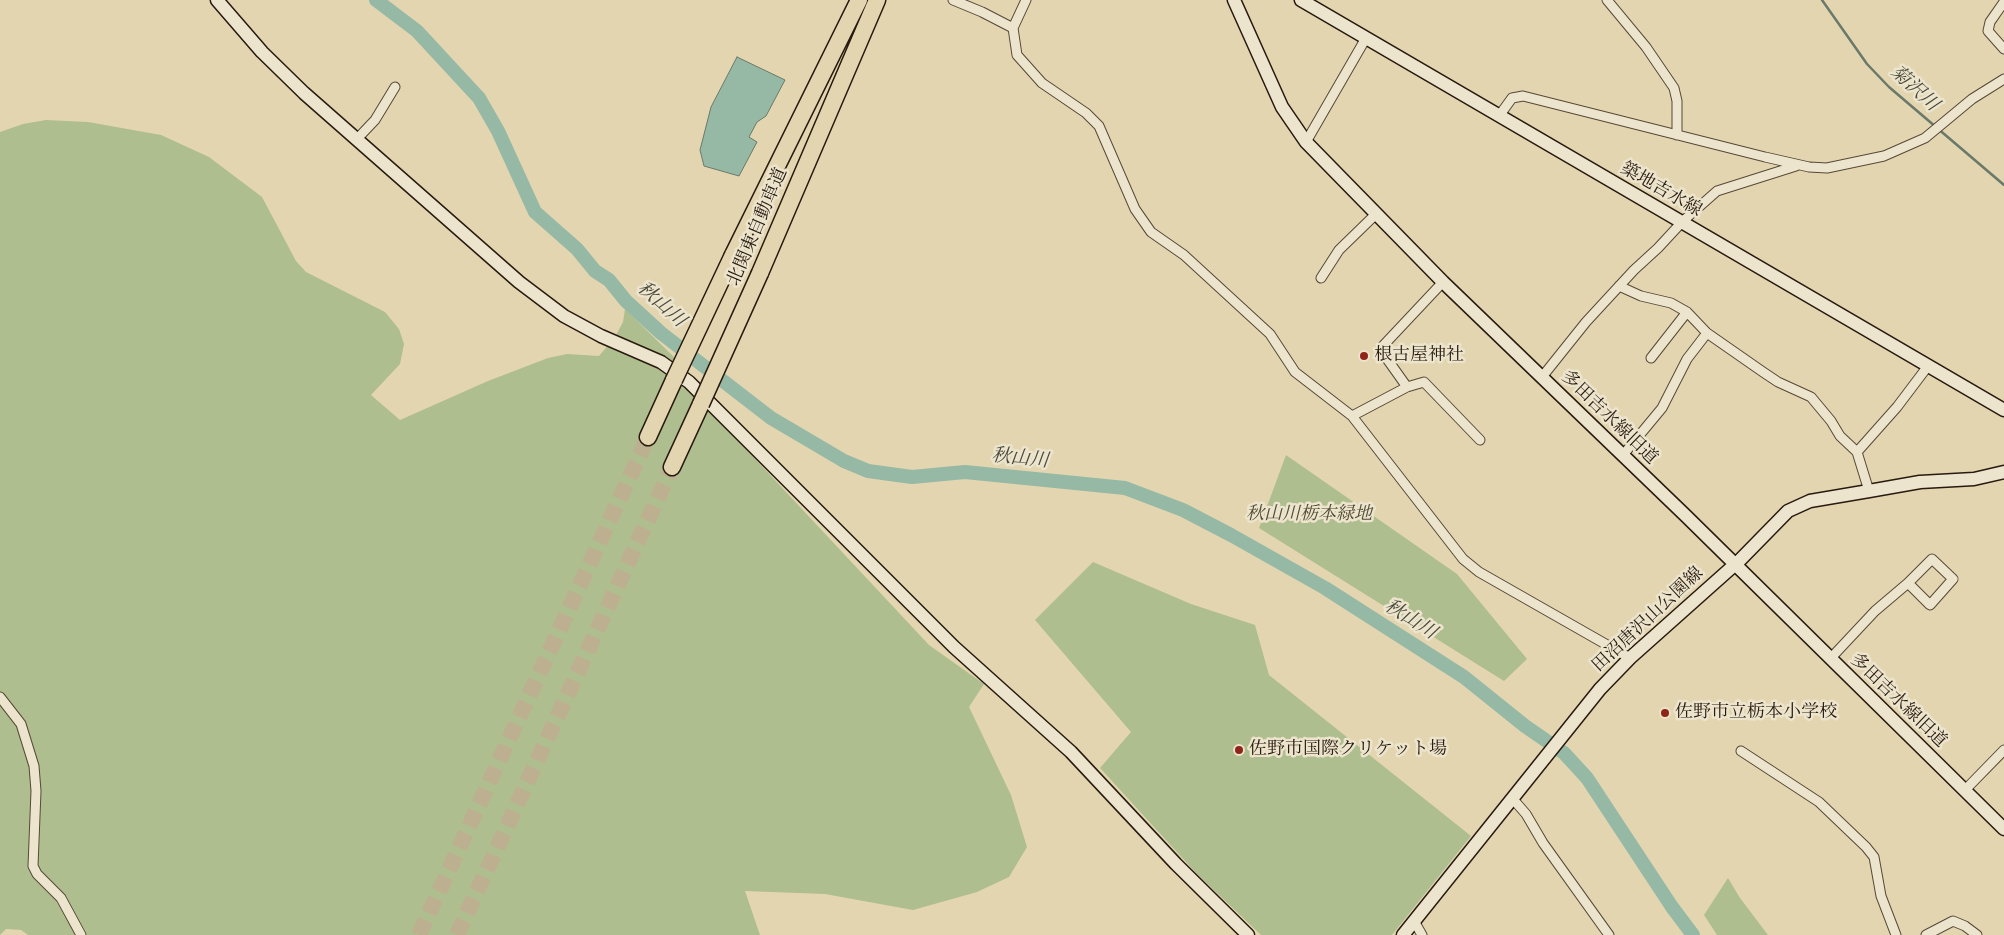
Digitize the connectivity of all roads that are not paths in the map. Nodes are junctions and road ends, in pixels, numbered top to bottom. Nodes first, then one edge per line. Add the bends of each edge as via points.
1 (217, 0) edge
2 (859, 0) edge
3 (877, 0) edge
4 (953, 0) edge
5 (1026, 0) edge
6 (1234, 0) edge
7 (1301, 0) edge
8 (1607, 0) edge
9 (2004, 2) edge
10 (1013, 28) junction
11 (1366, 38) junction
12 (2004, 49) edge
13 (2004, 79) edge
14 (395, 87) dead end
15 (1499, 116) junction
16 (1677, 135) junction
17 (356, 140) junction
18 (1306, 142) junction
19 (1799, 165) junction
20 (1376, 214) junction
21 (1682, 222) junction
22 (1321, 278) dead end
23 (1443, 282) junction
24 (1619, 286) junction
25 (1687, 312) junction
26 (1707, 333) junction
27 (1651, 358) dead end
28 (1928, 366) junction
29 (1542, 377) junction
30 (1407, 387) junction
31 (2004, 410) edge
32 (1352, 416) junction
33 (648, 437) tunnel mouth
34 (1480, 440) dead end
35 (1857, 452) junction
36 (1623, 455) junction
37 (672, 467) tunnel mouth
38 (2004, 472) edge
39 (1868, 490) junction
40 (1735, 564) junction
41 (1908, 583) junction
42 (1630, 658) junction
43 (1830, 659) junction
44 (0, 697) edge
45 (2004, 750) edge
46 (1741, 751) dead end
47 (1965, 790) junction
48 (1512, 798) junction
49 (2004, 829) edge
50 (1414, 921) junction
51 (81, 935) edge
52 (1248, 935) edge
53 (1403, 935) edge
54 (1422, 935) edge
55 (1609, 935) edge
56 (1896, 935) edge
57 (1926, 935) edge
58 (1977, 935) edge

1 - 17 street via 282,72
2 - 33 highway, 北関東自動車道, bridge via 733,255
3 - 37 highway, 北関東自動車道, bridge via 760,273
4 - 10 street
5 - 10 street
6 - 18 street, 多田吉水線旧道 via 1282,107
7 - 11 street, 築地吉水線
8 - 16 street via 1646,47 1674,88
9 - 12 street via 1990,22 1988,31
10 - 32 street via 1017,55 1032,74 1099,126 1135,209 1151,232 1184,256 1270,334 1295,372
11 - 15 street, 築地吉水線
11 - 18 street
13 - 19 street via 1972,99 1925,138 1884,156 1846,166
14 - 17 street via 375,120
15 - 16 street via 1512,98 1524,96
15 - 21 street, 築地吉水線
16 - 19 street
17 - 52 street via 500,266 564,316 661,362 689,382 954,647 1071,752 1182,871
18 - 20 street, 多田吉水線旧道
19 - 21 street via 1718,191
20 - 22 street via 1339,250
20 - 23 street, 多田吉水線旧道
21 - 24 street
21 - 28 street, 築地吉水線
23 - 29 street, 多田吉水線旧道
23 - 30 street via 1380,349
24 - 25 street
24 - 29 street
25 - 26 street
25 - 27 street
26 - 35 street via 1778,382 1811,397 1840,436
26 - 36 street via 1687,359 1662,408
28 - 31 street, 築地吉水線
28 - 35 street
29 - 36 street, 多田吉水線旧道
30 - 32 street
30 - 34 street via 1424,382
32 - 42 street via 1463,559 1479,572
35 - 39 street
36 - 40 street, 多田吉水線旧道
38 - 39 street, 田沼唐沢山公園線 via 1974,479 1920,482
39 - 40 street, 田沼唐沢山公園線 via 1810,501 1794,508
40 - 42 street, 田沼唐沢山公園線
40 - 43 street, 多田吉水線旧道
41 - 41 street via 1932,559 1953,579 1930,605
41 - 43 street via 1875,611
42 - 48 street, 田沼唐沢山公園線 via 1579,714
43 - 47 street, 多田吉水線旧道
44 - 51 street via 21,724 34,766 33,866 36,874 61,898
45 - 47 street
46 - 56 street via 1818,802 1866,847 1874,857 1881,896
47 - 49 street, 多田吉水線旧道
48 - 50 street, 田沼唐沢山公園線
48 - 55 street
50 - 53 street, 田沼唐沢山公園線
50 - 54 street
57 - 58 street via 1953,921

